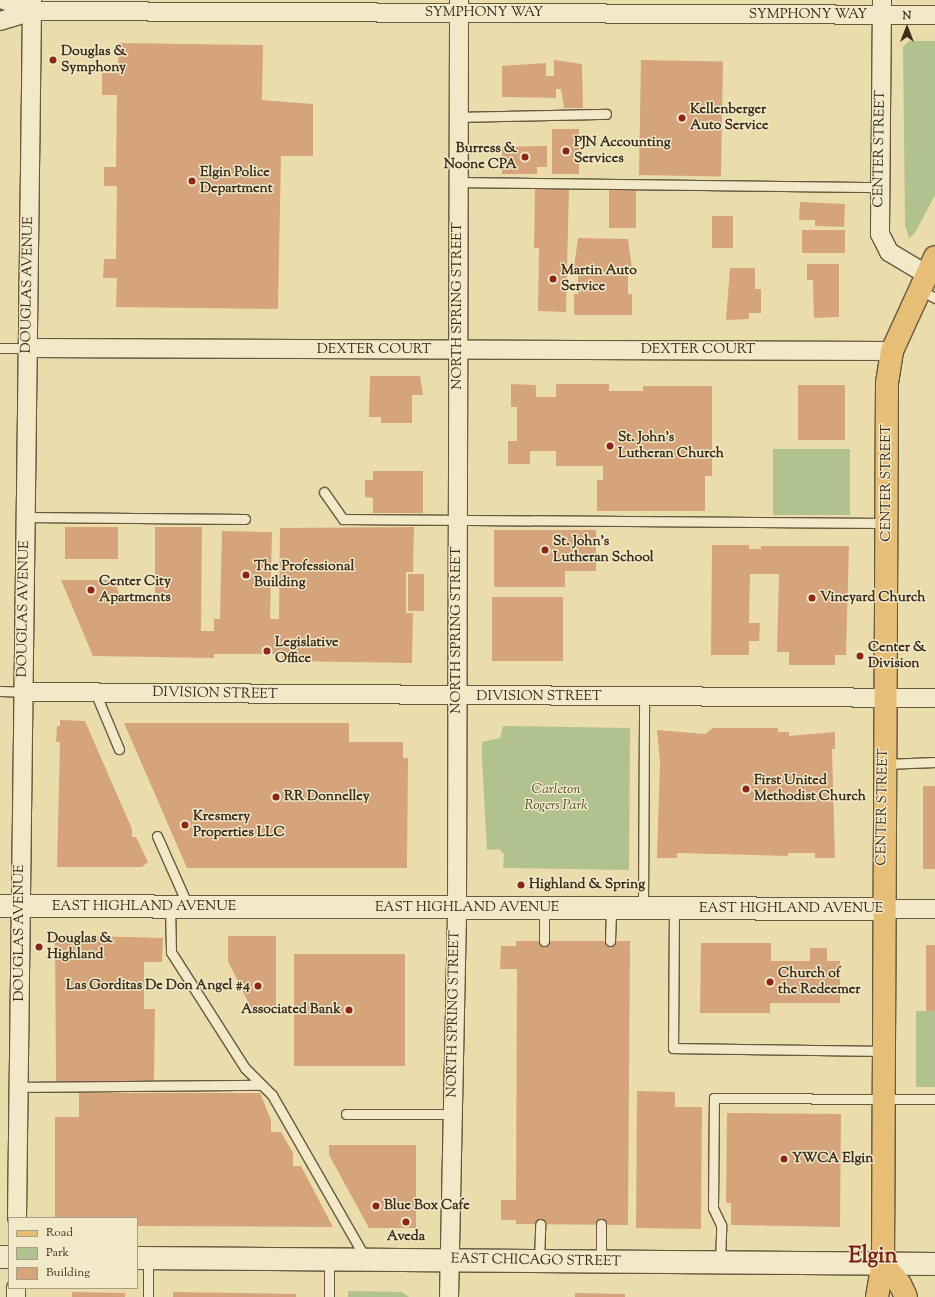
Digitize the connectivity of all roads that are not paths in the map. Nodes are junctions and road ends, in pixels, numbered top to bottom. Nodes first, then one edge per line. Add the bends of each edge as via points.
1 (4, 0) edge
2 (32, 5) edge
3 (459, 7) edge
4 (882, 8) edge
5 (935, 15) edge
6 (0, 21) edge
7 (606, 114) dead end
8 (459, 117) junction
9 (459, 182) junction
10 (880, 187) junction
11 (929, 279) edge
12 (0, 348) edge
13 (27, 348) junction
14 (458, 350) junction
15 (892, 351) junction
16 (324, 492) dead end
17 (26, 517) junction
18 (245, 519) dead end
19 (458, 519) junction
20 (887, 522) junction
21 (0, 691) edge
22 (23, 692) junction
23 (95, 692) junction
24 (457, 697) junction
25 (644, 697) junction
26 (885, 698) junction
27 (935, 698) edge
28 (119, 750) dead end
29 (935, 762) edge
30 (884, 764) junction
31 (157, 836) dead end
32 (10, 906) edge
33 (180, 907) junction
34 (457, 908) junction
35 (544, 909) junction
36 (610, 909) junction
37 (643, 909) junction
38 (674, 909) junction
39 (882, 909) junction
40 (935, 909) edge
41 (544, 941) dead end
42 (610, 941) dead end
43 (882, 1051) junction
44 (261, 1085) junction
45 (18, 1087) junction
46 (935, 1099) edge
47 (883, 1100) junction
48 (346, 1114) dead end
49 (452, 1114) junction
50 (17, 1217) edge
51 (540, 1224) dead end
52 (601, 1224) dead end
53 (143, 1258) edge
54 (329, 1259) junction
55 (366, 1259) junction
56 (449, 1260) junction
57 (539, 1261) junction
58 (600, 1261) junction
59 (720, 1263) junction
60 (883, 1264) junction
61 (935, 1264) edge
62 (148, 1297) edge
63 (329, 1297) edge
64 (449, 1297) edge
65 (877, 1297) edge
66 (906, 1297) edge

1 - 2 street, SYMPHONY WAY
2 - 3 street, SYMPHONY WAY
2 - 6 street, SYMPHONY WAY
2 - 13 street, DOUGLAS AVENUE
3 - 4 street, SYMPHONY WAY
3 - 8 street, NORTH SPRING STREET
4 - 5 street, SYMPHONY WAY
4 - 10 street, CENTER STREET
7 - 8 lane
8 - 9 street, NORTH SPRING STREET
9 - 10 lane
9 - 14 street, NORTH SPRING STREET
10 - 11 street, CENTER STREET via 882,243 898,258
11 - 15 main road, CENTER STREET
12 - 13 lane, DEXTER COURT
13 - 14 street, DEXTER COURT
13 - 17 street, DOUGLAS AVENUE
14 - 15 street, DEXTER COURT
14 - 19 street, NORTH SPRING STREET
15 - 20 main road, CENTER STREET via 887,383
16 - 19 lane via 343,519
17 - 18 lane
17 - 22 street, DOUGLAS AVENUE
19 - 20 lane
19 - 24 street, NORTH SPRING STREET
20 - 26 main road, CENTER STREET
21 - 22 lane
22 - 23 street, DIVISION STREET
22 - 32 street, DOUGLAS AVENUE
23 - 24 street, DIVISION STREET
23 - 28 lane
24 - 25 street, DIVISION STREET
24 - 34 street, NORTH SPRING STREET
25 - 26 street, DIVISION STREET
25 - 37 lane
26 - 27 street, DIVISION STREET
26 - 30 main road, CENTER STREET
29 - 30 lane
30 - 39 main road, CENTER STREET
31 - 33 lane
32 - 33 main road, EAST HIGHLAND AVENUE
32 - 45 street, DOUGLAS AVENUE
33 - 34 main road, EAST HIGHLAND AVENUE
33 - 44 lane via 171,952 229,1045
34 - 35 main road, EAST HIGHLAND AVENUE
34 - 49 street, NORTH SPRING STREET
35 - 36 main road, EAST HIGHLAND AVENUE
35 - 41 lane
36 - 37 main road, EAST HIGHLAND AVENUE
36 - 42 lane
37 - 38 main road, EAST HIGHLAND AVENUE
38 - 39 main road, EAST HIGHLAND AVENUE
38 - 43 lane via 673,1048
39 - 40 street, EAST HIGHLAND AVENUE
39 - 43 main road, CENTER STREET
43 - 47 main road, CENTER STREET
44 - 45 lane
44 - 55 lane via 272,1095
45 - 50 street, DOUGLAS AVENUE
46 - 47 lane
47 - 59 lane via 714,1098 712,1208 721,1225
47 - 60 main road, CENTER STREET
48 - 49 lane
49 - 56 street, NORTH SPRING STREET
51 - 57 lane
52 - 58 lane
53 - 54 main road, EAST CHICAGO STREET
53 - 62 lane
54 - 55 main road, EAST CHICAGO STREET
54 - 63 lane
55 - 56 main road, EAST CHICAGO STREET
56 - 57 main road, EAST CHICAGO STREET
56 - 64 street, NORTH SPRING STREET
57 - 58 main road, EAST CHICAGO STREET
58 - 59 main road, EAST CHICAGO STREET
59 - 60 main road, EAST CHICAGO STREET
60 - 61 main road, EAST CHICAGO STREET
60 - 65 main road, CENTER STREET
60 - 66 main road via 900,1284

